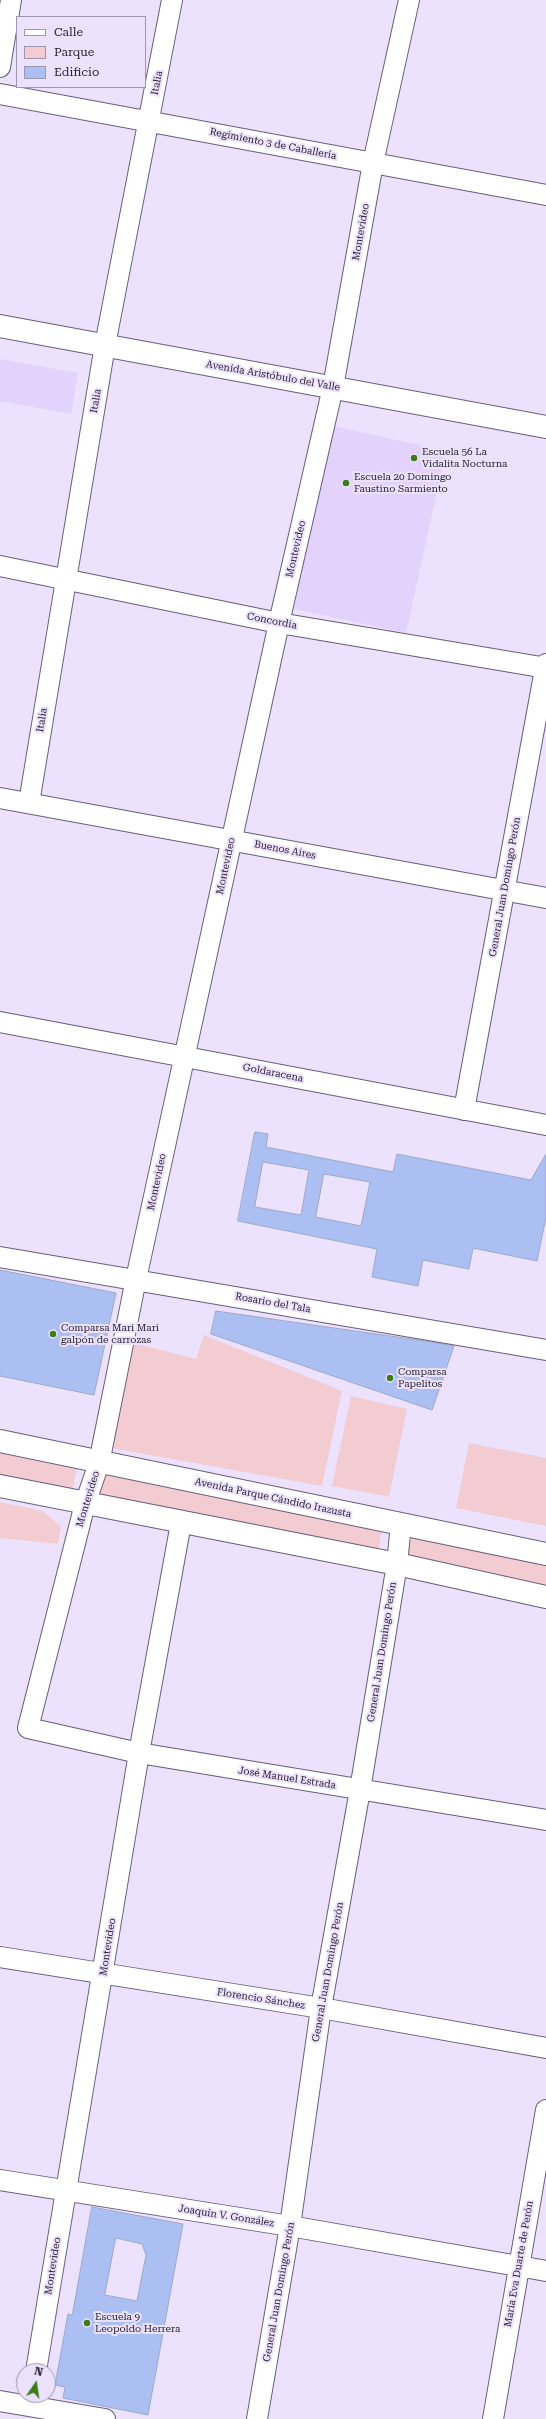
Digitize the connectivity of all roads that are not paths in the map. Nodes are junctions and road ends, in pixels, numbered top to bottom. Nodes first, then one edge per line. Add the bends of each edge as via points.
1 (11, 0) edge
2 (172, 0) edge
3 (409, 0) edge
4 (0, 67) edge
5 (0, 94) edge
6 (149, 121) junction
7 (373, 163) junction
8 (546, 195) edge
9 (0, 326) edge
10 (105, 345) junction
11 (333, 387) junction
12 (546, 426) edge
13 (0, 566) edge
14 (65, 578) junction
15 (279, 623) junction
16 (546, 667) edge
17 (0, 798) edge
18 (29, 803) junction
19 (232, 840) junction
20 (504, 890) junction
21 (546, 898) edge
22 (0, 1022) edge
23 (185, 1056) junction
24 (464, 1110) junction
25 (546, 1125) edge
26 (0, 1257) edge
27 (136, 1279) junction
28 (546, 1350) edge
29 (0, 1441) edge
30 (99, 1462) junction
31 (0, 1486) edge
32 (84, 1504) junction
33 (181, 1523) junction
34 (401, 1524) junction
35 (546, 1554) edge
36 (397, 1564) junction
37 (546, 1597) edge
38 (28, 1728) joint
39 (140, 1753) junction
40 (360, 1790) junction
41 (546, 1820) edge
42 (0, 1957) edge
43 (103, 1974) junction
44 (321, 2008) junction
45 (546, 2048) edge
46 (546, 2110) edge
47 (0, 2180) edge
48 (66, 2190) junction
49 (290, 2226) junction
50 (518, 2267) junction
51 (546, 2271) edge
52 (37, 2363) edge
53 (0, 2401) edge
54 (31, 2407) edge
55 (105, 2419) edge
56 (257, 2419) edge
57 (493, 2419) edge

1 - 4 street
2 - 6 street, Italia
3 - 7 street, Montevideo
5 - 6 street, Regimiento 3 de Caballería
6 - 7 street, Regimiento 3 de Caballería
6 - 10 street, Italia
7 - 8 street, Regimiento 3 de Caballería
7 - 11 street, Montevideo
9 - 10 main road, Avenida Aristóbulo del Valle
10 - 11 main road, Avenida Aristóbulo del Valle
10 - 14 street, Italia
11 - 12 main road, Avenida Aristóbulo del Valle
11 - 15 street, Montevideo
13 - 14 street, Concordia
14 - 15 street, Concordia
14 - 18 street, Italia
15 - 16 street, Concordia
15 - 19 street, Montevideo
16 - 20 street, General Juan Domingo Perón
17 - 18 street, Buenos Aires
18 - 19 street, Buenos Aires
19 - 20 street, Buenos Aires
19 - 23 street, Montevideo
20 - 21 street, Buenos Aires
20 - 24 street, General Juan Domingo Perón
22 - 23 street, Goldaracena
23 - 24 street, Goldaracena
23 - 27 street, Montevideo
24 - 25 street, Goldaracena
26 - 27 street, Rosario del Tala
27 - 28 street, Rosario del Tala
27 - 30 street, Montevideo
29 - 30 main road, Avenida Parque Cándido Irazusta
30 - 32 street, Montevideo
30 - 34 main road, Avenida Parque Cándido Irazusta
31 - 32 main road
32 - 33 main road
32 - 38 street, Montevideo
33 - 36 main road
33 - 39 street, Montevideo
34 - 35 main road, Avenida Parque Cándido Irazusta
34 - 36 street, General Juan Domingo Perón
36 - 37 main road
36 - 40 street, General Juan Domingo Perón
38 - 39 street, José Manuel Estrada
39 - 40 street, José Manuel Estrada
39 - 43 street, Montevideo
40 - 41 street, José Manuel Estrada
40 - 44 street, General Juan Domingo Perón
42 - 43 street, Florencio Sánchez
43 - 44 street, Florencio Sánchez
43 - 48 street, Montevideo
44 - 45 street, Florencio Sánchez
44 - 49 street, General Juan Domingo Perón
46 - 50 street, María Eva Duarte de Perón
47 - 48 street, Joaquín V. González
48 - 49 street, Joaquín V. González
48 - 52 street, Montevideo
49 - 50 street, Joaquín V. González
49 - 56 street, General Juan Domingo Perón
50 - 51 street, Joaquín V. González
50 - 57 street, María Eva Duarte de Perón
53 - 54 street
54 - 55 street

